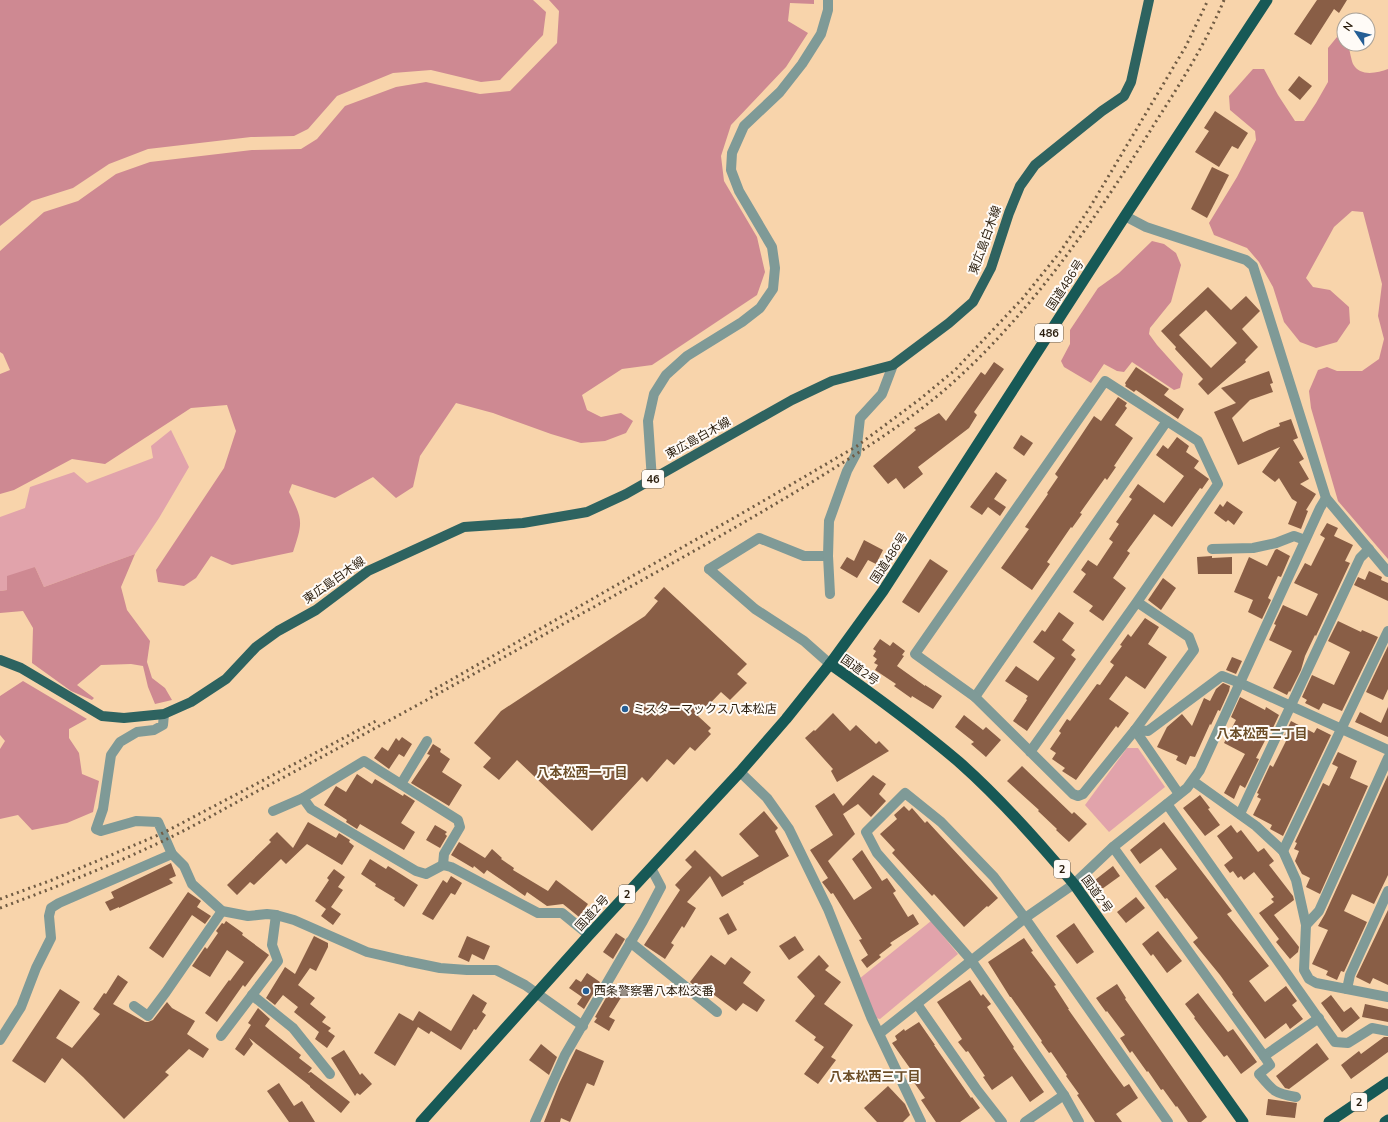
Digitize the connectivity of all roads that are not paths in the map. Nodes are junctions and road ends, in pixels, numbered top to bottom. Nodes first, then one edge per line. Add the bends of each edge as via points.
1 (828, 0) edge
2 (1150, 0) edge
3 (1267, 0) edge
4 (1125, 216) junction
5 (893, 365) junction
6 (1168, 421) junction
7 (652, 480) junction
8 (1326, 498) junction
9 (1305, 540) junction
10 (1212, 549) dead end
11 (1369, 549) junction
12 (828, 556) junction
13 (1388, 572) edge
14 (830, 594) dead end
15 (1137, 602) junction
16 (1388, 631) edge
17 (0, 660) edge
18 (830, 664) junction
19 (1240, 683) junction
20 (975, 697) junction
21 (1291, 706) junction
22 (164, 714) junction
23 (1342, 729) junction
24 (1135, 730) junction
25 (427, 741) dead end
26 (1388, 750) edge
27 (1030, 752) junction
28 (1388, 758) edge
29 (740, 772) junction
30 (1193, 781) junction
31 (401, 784) junction
32 (1179, 794) junction
33 (303, 798) junction
34 (1167, 804) junction
35 (274, 811) dead end
36 (1240, 814) junction
37 (1113, 847) junction
38 (1283, 851) junction
39 (172, 854) junction
40 (444, 865) junction
41 (651, 868) junction
42 (1074, 884) junction
43 (1388, 891) edge
44 (222, 911) junction
45 (276, 915) junction
46 (1025, 918) junction
47 (1306, 925) junction
48 (589, 936) junction
49 (630, 942) junction
50 (971, 960) junction
51 (1347, 989) junction
52 (538, 993) junction
53 (252, 995) junction
54 (1388, 996) edge
55 (917, 1004) junction
56 (134, 1006) dead end
57 (717, 1012) dead end
58 (1319, 1018) junction
59 (583, 1026) junction
60 (1388, 1031) edge
61 (880, 1033) junction
62 (220, 1036) dead end
63 (0, 1040) edge
64 (1264, 1056) junction
65 (330, 1074) dead end
66 (1388, 1082) edge
67 (1064, 1095) junction
68 (1296, 1097) dead end
69 (1388, 1120) edge
70 (421, 1122) edge
71 (535, 1122) edge
72 (921, 1122) edge
73 (1002, 1122) edge
74 (1025, 1122) edge
75 (1079, 1122) edge
76 (1168, 1122) edge
77 (1243, 1122) edge
78 (1330, 1122) edge
79 (1385, 1122) edge

1 - 7 street via 828,10 821,34 780,92 744,126 732,153 731,170 739,191 772,247 775,268 773,289 760,308 687,356 666,375 654,394 648,421
2 - 5 main road, 東広島白木線 / 46 via 1131,82 1124,96 1035,165 1020,186 991,268 973,302
3 - 4 highway, 国道486号 / 486
4 - 8 street via 1146,227 1246,260 1253,266
4 - 18 highway, 国道486号 / 486 via 883,591
5 - 7 main road, 東広島白木線 / 46 via 825,384 792,400
5 - 12 street via 882,394 860,418 856,454 829,521
6 - 15 street via 1198,441 1218,484
6 - 20 street
6 - 20 street via 1105,381 915,654
7 - 22 main road, 東広島白木線 / 46 via 587,512 523,523 464,527 368,571 316,610 278,631 256,647 226,679 191,702
8 - 9 street
8 - 11 street
9 - 10 street via 1294,536 1253,548
9 - 19 street
11 - 13 street
11 - 21 street via 1360,558
12 - 14 street
12 - 18 street via 804,556 759,538 709,569 755,609 804,641
15 - 24 street via 1190,637 1194,650
15 - 27 street
16 - 23 street
17 - 22 main road, 東広島白木線 / 46 via 21,668 102,716 124,718
18 - 29 highway, 国道2号 / 2
18 - 42 highway, 国道2号 / 2 via 897,712 959,762 1000,800
19 - 21 street
19 - 24 street via 1222,676 1148,731
19 - 30 street
20 - 27 street
21 - 23 street
21 - 36 street
22 - 39 street via 163,725 154,730 137,732 120,742 111,755 103,809 96,829 101,831 136,821 158,822
23 - 26 street
23 - 38 street
24 - 27 street via 1083,794 1078,796
24 - 32 street
25 - 31 street
28 - 47 street via 1318,911
29 - 41 highway, 国道2号 / 2
29 - 61 street via 767,798 789,828 828,909 871,1017
30 - 32 street
30 - 36 street
31 - 33 street via 364,762
31 - 40 street via 458,820 460,827 444,854
32 - 34 street
33 - 35 street
33 - 40 street via 311,808 416,872 426,874
34 - 37 street
34 - 58 street
36 - 38 street
37 - 42 street
37 - 64 street
38 - 47 street via 1296,880
39 - 44 street via 184,866 192,884
39 - 63 street via 51,908 51,938 20,1007
40 - 48 street via 538,914 562,913
41 - 48 highway, 国道2号 / 2
41 - 49 street via 661,887
42 - 46 street
42 - 77 highway, 国道2号 / 2
43 - 51 street via 1350,975
44 - 45 street via 248,916
44 - 56 street via 148,1016
45 - 52 street via 294,920 367,952 440,968 496,970
45 - 53 street via 272,945 278,962
46 - 50 street
46 - 50 street via 994,877 941,822 905,794 866,832 877,852
46 - 76 street
47 - 51 street via 1304,970 1309,979 1316,983
48 - 52 highway, 国道2号 / 2
49 - 57 street
49 - 59 street
50 - 55 street
50 - 67 street
51 - 54 street
52 - 59 street
52 - 70 highway, 国道2号 / 2
53 - 62 street
53 - 65 street via 293,1028
55 - 61 street
55 - 73 street
58 - 60 street via 1335,1042 1348,1043 1372,1028
58 - 64 street
59 - 71 street via 565,1055
61 - 72 street
64 - 68 street via 1270,1065 1260,1074 1272,1091
66 - 78 highway, 2
67 - 74 street
67 - 75 street
69 - 79 highway

